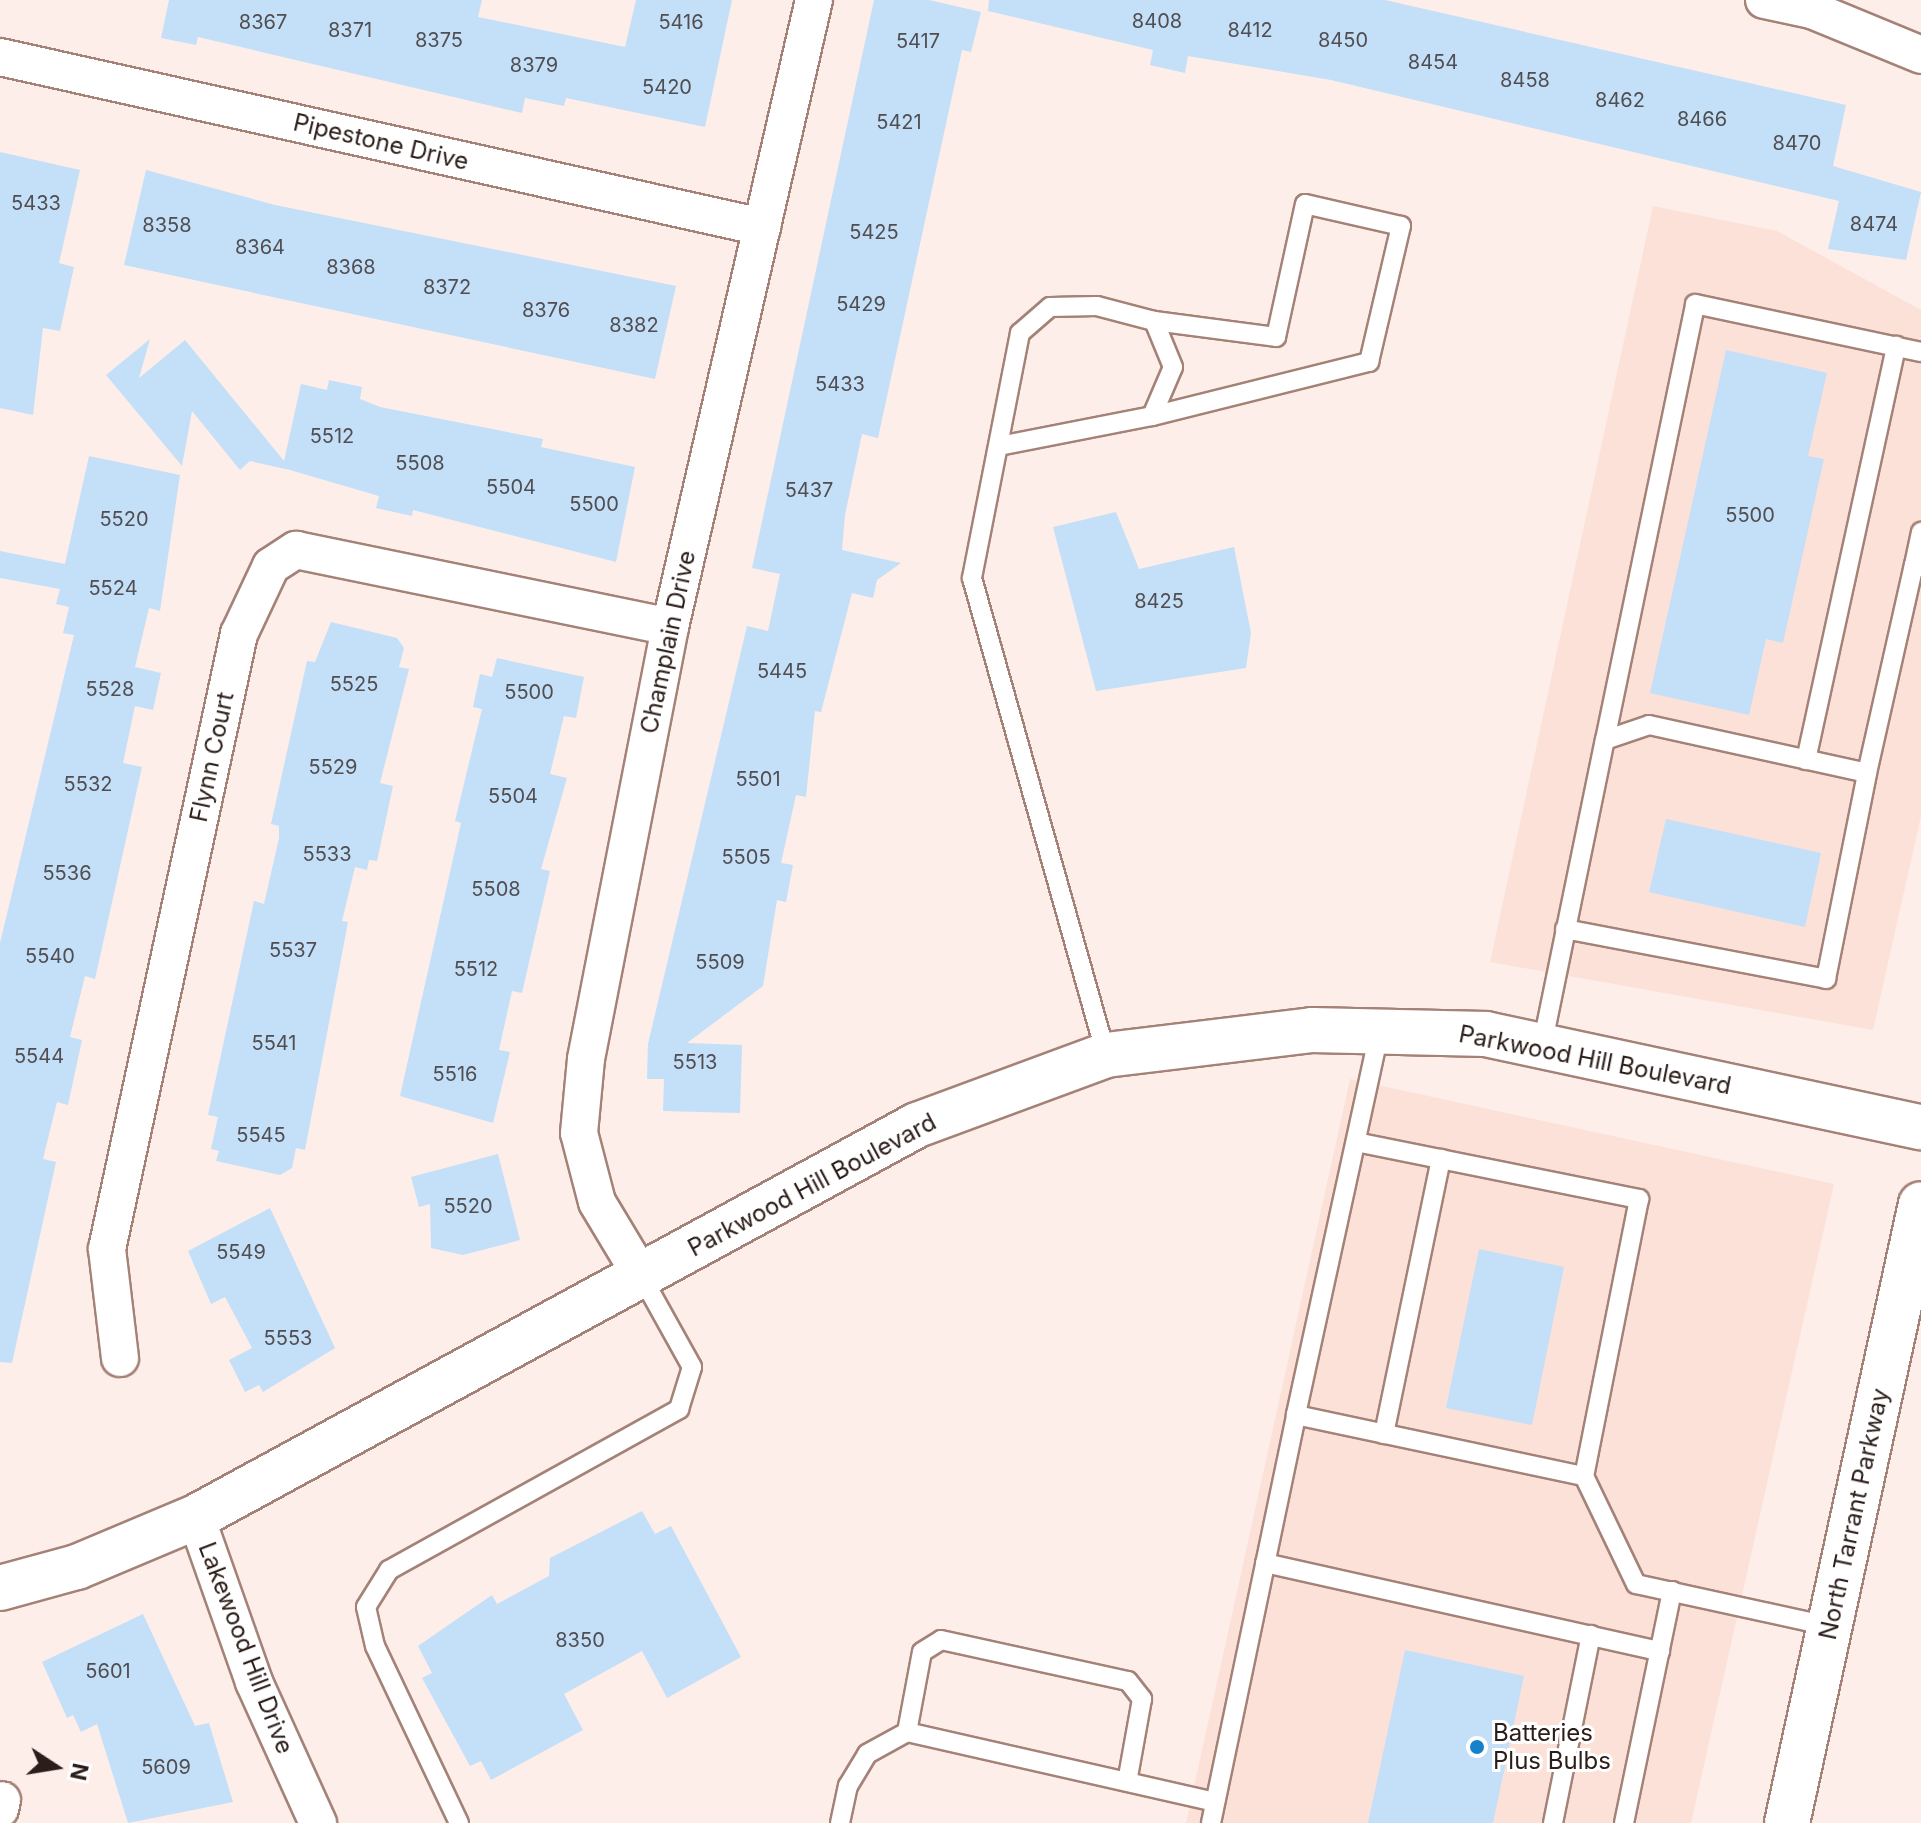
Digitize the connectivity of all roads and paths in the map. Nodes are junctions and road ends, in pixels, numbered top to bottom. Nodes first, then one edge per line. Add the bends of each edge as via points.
1 (814, 0) edge
2 (1764, 0) edge
3 (1921, 55) edge
4 (0, 57) edge
5 (762, 227) junction
6 (1154, 321) junction
7 (1896, 346) junction
8 (1921, 352) edge
9 (1152, 416) junction
10 (999, 446) junction
11 (1921, 532) edge
12 (1917, 566) edge
13 (670, 627) junction
14 (1605, 740) junction
15 (1806, 760) junction
16 (1867, 773) junction
17 (1565, 929) junction
18 (1380, 1026) junction
19 (1542, 1046) junction
20 (1106, 1055) junction
21 (1921, 1127) edge
22 (1356, 1142) junction
23 (1441, 1159) junction
24 (1921, 1204) edge
25 (642, 1277) junction
26 (120, 1358) dead end
27 (1296, 1415) junction
28 (1384, 1434) junction
29 (1584, 1476) junction
30 (196, 1517) junction
31 (1265, 1563) junction
32 (0, 1588) edge
33 (1672, 1591) junction
34 (1829, 1626) junction
35 (1591, 1635) junction
36 (1660, 1651) junction
37 (907, 1732) junction
38 (1127, 1782) junction
39 (1215, 1802) junction
40 (318, 1823) edge
41 (459, 1823) edge
42 (840, 1823) edge
43 (1211, 1823) edge
44 (1553, 1823) edge
45 (1624, 1823) edge
46 (1787, 1823) edge

1 - 5 street, Champlain Drive
2 - 3 street via 1812,10
4 - 5 street, Pipestone Drive
5 - 13 street, Champlain Drive
6 - 9 lane via 1173,367
6 - 9 lane via 1276,337 1305,204 1401,226 1369,362
6 - 10 lane via 1097,306 1050,307 1020,333
7 - 8 lane
7 - 14 lane via 1695,304
7 - 15 lane
9 - 10 lane
10 - 20 lane via 972,578
11 - 12 lane
12 - 16 lane
13 - 25 street, Champlain Drive via 594,1009 579,1133 597,1202
13 - 26 street, Flynn Court via 296,550 271,566 239,634 107,1249
14 - 15 lane via 1649,725
14 - 17 lane
15 - 16 lane
16 - 17 lane via 1826,979
17 - 19 lane
18 - 19 street, Parkwood Hill Boulevard
18 - 20 street, Parkwood Hill Boulevard
18 - 22 lane
19 - 21 street, Parkwood Hill Boulevard
20 - 25 street, Parkwood Hill Boulevard via 917,1125
22 - 23 lane
22 - 27 lane
23 - 28 lane
23 - 29 lane via 1639,1199
24 - 34 street, North Tarrant Parkway
25 - 30 street, Parkwood Hill Boulevard
25 - 41 lane via 692,1367 679,1409 389,1570 366,1607 375,1646
27 - 28 lane
27 - 31 lane
28 - 29 lane
29 - 33 lane via 1636,1584
30 - 32 street, Parkwood Hill Boulevard via 77,1567
30 - 40 street, Lakewood Hill Drive via 254,1682
31 - 35 lane
31 - 39 lane
33 - 34 lane
33 - 36 lane
34 - 46 street, North Tarrant Parkway
35 - 36 lane
35 - 44 lane
36 - 45 lane
37 - 38 lane
37 - 38 lane via 922,1652 941,1640 1128,1681 1142,1699
37 - 42 lane via 867,1754 848,1786
38 - 39 lane
39 - 43 lane

